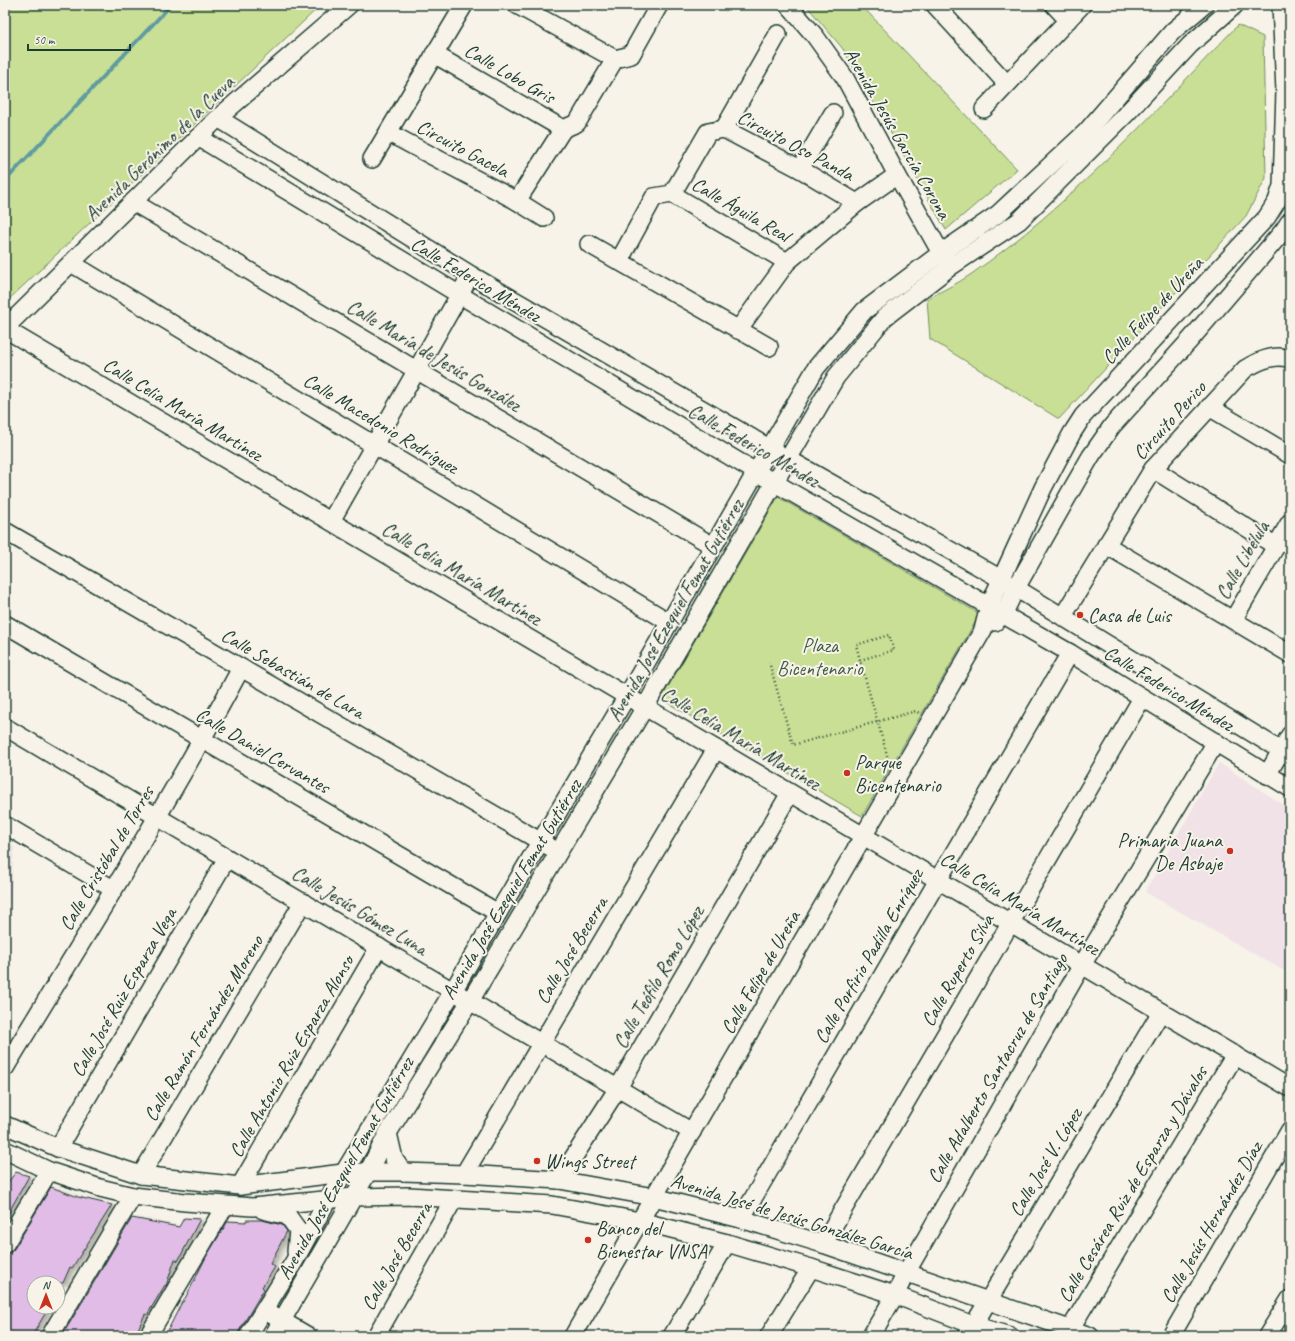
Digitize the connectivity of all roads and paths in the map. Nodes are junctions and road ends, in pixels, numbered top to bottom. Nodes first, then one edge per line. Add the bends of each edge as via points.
1 (349, 5) edge
2 (464, 5) edge
3 (517, 5) edge
4 (659, 5) edge
5 (788, 5) edge
6 (935, 5) edge
7 (1054, 5) edge
8 (1082, 5) edge
9 (1204, 5) edge
10 (1235, 5) edge
11 (1278, 8) edge
12 (1068, 20) junction
13 (778, 34) dead end
14 (434, 54) junction
15 (615, 59) junction
16 (1007, 84) junction
17 (984, 109) dead end
18 (833, 113) dead end
19 (218, 118) junction
20 (563, 129) junction
21 (724, 129) junction
22 (388, 133) junction
23 (198, 137) junction
24 (372, 159) dead end
25 (800, 169) junction
26 (897, 175) junction
27 (672, 194) junction
28 (517, 201) junction
29 (133, 202) junction
30 (857, 203) junction
31 (544, 218) dead end
32 (1290, 221) edge
33 (589, 244) dead end
34 (946, 260) junction
35 (619, 261) junction
36 (787, 262) junction
37 (71, 263) junction
38 (471, 275) junction
39 (460, 295) junction
40 (5, 329) edge
41 (738, 330) junction
42 (769, 347) dead end
43 (1290, 359) edge
44 (417, 370) junction
45 (1209, 407) junction
46 (374, 445) junction
47 (770, 448) junction
48 (1290, 455) edge
49 (788, 459) junction
50 (1153, 469) junction
51 (756, 472) junction
52 (775, 482) junction
53 (331, 522) junction
54 (1290, 522) edge
55 (5, 531) edge
56 (1106, 545) junction
57 (713, 546) junction
58 (1276, 546) junction
59 (1001, 578) junction
60 (1016, 588) junction
61 (989, 606) junction
62 (1003, 615) junction
63 (1063, 616) junction
64 (1233, 620) junction
65 (669, 622) junction
66 (5, 624) edge
67 (983, 630) junction
68 (1070, 653) junction
69 (1290, 654) edge
70 (860, 660) junction
71 (769, 662) dead end
72 (241, 668) junction
73 (627, 696) junction
74 (1142, 698) junction
75 (645, 707) junction
76 (932, 719) junction
77 (877, 722) junction
78 (5, 727) edge
79 (1290, 735) edge
80 (202, 740) junction
81 (1216, 742) junction
82 (716, 749) junction
83 (1286, 753) edge
84 (902, 771) junction
85 (1267, 774) junction
86 (1290, 787) edge
87 (790, 793) junction
88 (157, 817) junction
89 (5, 825) edge
90 (864, 836) junction
91 (540, 842) junction
92 (558, 853) junction
93 (227, 858) junction
94 (938, 880) junction
95 (113, 889) junction
96 (303, 902) junction
97 (498, 913) junction
98 (1010, 923) junction
99 (379, 948) junction
100 (1082, 965) junction
101 (453, 991) junction
102 (470, 1001) junction
103 (1162, 1012) junction
104 (542, 1043) junction
105 (1235, 1056) junction
106 (5, 1068) edge
107 (618, 1088) junction
108 (1290, 1088) edge
109 (5, 1125) edge
110 (1290, 1130) edge
111 (692, 1132) junction
112 (388, 1133) junction
113 (58, 1148) junction
114 (5, 1150) edge
115 (49, 1171) junction
116 (368, 1172) junction
117 (403, 1172) junction
118 (343, 1173) junction
119 (464, 1174) junction
120 (141, 1175) junction
121 (559, 1180) junction
122 (240, 1186) junction
123 (133, 1196) junction
124 (354, 1197) junction
125 (654, 1197) junction
126 (328, 1198) junction
127 (454, 1199) junction
128 (225, 1206) junction
129 (253, 1207) junction
130 (741, 1219) junction
131 (640, 1221) junction
132 (727, 1243) junction
133 (5, 1244) edge
134 (823, 1244) junction
135 (295, 1260) junction
136 (811, 1268) junction
137 (906, 1272) junction
138 (895, 1295) junction
139 (1290, 1299) edge
140 (987, 1301) junction
141 (263, 1310) junction
142 (282, 1321) junction
143 (981, 1331) edge
144 (1068, 1333) edge
145 (50, 1336) edge
146 (148, 1336) edge
147 (248, 1336) edge
148 (273, 1336) edge
149 (308, 1336) edge
150 (376, 1336) edge
151 (573, 1336) edge
152 (672, 1336) edge
153 (769, 1336) edge
154 (871, 1336) edge
155 (1010, 1336) edge
156 (1090, 1336) edge
157 (1171, 1336) edge
158 (1267, 1336) edge

1 - 19 street, Avenida Gerónimo de la Cueva
2 - 14 street, Circuito Gacela
3 - 15 street
4 - 15 street via 630,55
5 - 26 street, Avenida Jesús García Corona via 815,36 845,78
6 - 16 street
7 - 12 street
8 - 12 street
9 - 34 street, Avenida José Ezequiel Femat Gutiérrez via 1173,31 1081,137
10 - 34 street, Avenida José Ezequiel Femat Gutiérrez via 1190,45 1127,113 1019,221
11 - 59 street, Calle Felipe de Ureña via 1285,91 1282,186 1277,201 1267,217 1083,416 1043,488
12 - 16 street
13 - 21 street
14 - 20 street, Calle Lobo Gris
14 - 22 street, Circuito Gacela
15 - 20 street, Circuito Gacela via 577,123
16 - 17 street
18 - 25 street
19 - 23 street, Avenida Gerónimo de la Cueva
19 - 38 street, Calle Federico Méndez
20 - 28 street, Circuito Gacela
21 - 25 street, Circuito Oso Panda
21 - 27 street, Circuito Oso Panda via 708,132
22 - 24 street, Circuito Gacela
22 - 28 street, Circuito Gacela
23 - 29 street, Avenida Gerónimo de la Cueva
23 - 39 street, Calle Federico Méndez
25 - 30 street, Circuito Oso Panda
26 - 30 street, Circuito Oso Panda
26 - 34 street, Avenida Jesús García Corona
27 - 35 street via 654,197
27 - 36 street, Calle Águila Real
28 - 31 street, Circuito Gacela
29 - 37 street, Avenida Gerónimo de la Cueva
29 - 44 street, Calle María de Jesús González
30 - 36 street, Circuito Oso Panda
32 - 60 street, Calle Felipe de Ureña via 1190,340 1112,426 1091,456
33 - 35 street
34 - 47 street, Avenida José Ezequiel Femat Gutiérrez via 864,311 816,368
34 - 49 street, Avenida José Ezequiel Femat Gutiérrez via 885,317 836,377
35 - 41 street
36 - 41 street, Circuito Oso Panda
37 - 40 street, Avenida Gerónimo de la Cueva
37 - 46 street, Calle Macedonio Rodríguez
38 - 39 street
38 - 47 street, Calle Federico Méndez
39 - 44 street
39 - 51 street, Calle Federico Méndez
40 - 53 street, Calle Celia María Martínez
41 - 42 street
43 - 45 street, Circuito Perico via 1271,357 1251,365
44 - 46 street
44 - 57 street, Calle María de Jesús González
45 - 48 street
45 - 50 street, Circuito Perico
46 - 53 street
46 - 65 street, Calle Macedonio Rodríguez
47 - 49 street, Calle Federico Méndez
47 - 51 street, Avenida José Ezequiel Femat Gutiérrez
49 - 52 street, Avenida José Ezequiel Femat Gutiérrez
49 - 59 street, Calle Federico Méndez
50 - 56 street, Circuito Perico
50 - 58 street
51 - 52 street, Calle Federico Méndez
51 - 57 street, Avenida José Ezequiel Femat Gutiérrez
52 - 61 street, Calle Federico Méndez
52 - 75 street, Avenida José Ezequiel Femat Gutiérrez
53 - 73 street, Calle Celia María Martínez
54 - 58 street, Calle Libélula
55 - 72 street, Calle Sebastián de Lara
56 - 63 street, Circuito Perico
56 - 64 street
57 - 65 street, Avenida José Ezequiel Femat Gutiérrez
58 - 64 street, Calle Libélula
59 - 60 street, Calle Federico Méndez
59 - 61 street, Calle Felipe de Ureña
60 - 62 street, Calle Felipe de Ureña
60 - 63 street, Calle Federico Méndez
61 - 62 street, Calle Federico Méndez
61 - 67 street, Calle Felipe de Ureña
62 - 67 street, Calle Felipe de Ureña
62 - 68 street, Calle Federico Méndez
63 - 83 street, Calle Federico Méndez
64 - 69 street
65 - 73 street, Avenida José Ezequiel Femat Gutiérrez
66 - 80 street, Calle Daniel Cervantes
67 - 76 street, Calle Felipe de Ureña
68 - 74 street, Calle Federico Méndez
68 - 94 street, Calle Porfirio Padilla Enríquez
70 - 70 path via 856,645 889,635 894,650
70 - 77 path
71 - 77 path via 793,745
72 - 80 street, Calle Cristóbal de Torres
72 - 91 street, Calle Sebastián de Lara
73 - 75 street, Calle Celia María Martínez
73 - 91 street, Avenida José Ezequiel Femat Gutiérrez
74 - 81 street, Calle Federico Méndez
74 - 98 street, Calle Ruperto Silva
75 - 82 street, Calle Celia María Martínez
75 - 92 street, Avenida José Ezequiel Femat Gutiérrez
76 - 77 path via 916,711
76 - 84 street, Calle Felipe de Ureña
77 - 84 path via 889,763
78 - 88 street, Calle Jesús Gómez Luna
79 - 83 street
80 - 88 street, Calle Cristóbal de Torres
80 - 97 street, Calle Daniel Cervantes
81 - 85 street, Calle Federico Méndez
81 - 100 street, Calle Adalberto Santacruz de Santiago
82 - 87 street, Calle Celia María Martínez
82 - 104 street, Calle José Becerra
83 - 85 street
84 - 90 street, Calle Felipe de Ureña
85 - 86 street, Calle Federico Méndez
87 - 90 street, Calle Celia María Martínez
87 - 107 street, Calle Teófilo Romo López
88 - 93 street, Calle Jesús Gómez Luna
88 - 95 street, Calle Cristóbal de Torres
89 - 95 street
90 - 94 street, Calle Celia María Martínez
90 - 111 street, Calle Felipe de Ureña
91 - 92 street, Calle Sebastián de Lara
91 - 97 street, Avenida José Ezequiel Femat Gutiérrez
92 - 102 street, Avenida José Ezequiel Femat Gutiérrez
93 - 96 street, Calle Jesús Gómez Luna
93 - 113 street, Calle José Ruiz Esparza Vega
94 - 98 street, Calle Celia María Martínez
94 - 130 street, Calle Porfirio Padilla Enríquez
95 - 106 street, Calle Cristóbal de Torres
96 - 99 street, Calle Jesús Gómez Luna
96 - 120 street, Calle Ramón Fernández Moreno
97 - 101 street, Avenida José Ezequiel Femat Gutiérrez
98 - 100 street, Calle Celia María Martínez
98 - 134 street, Calle Ruperto Silva
99 - 101 street, Calle Jesús Gómez Luna
99 - 122 street, Calle Antonio Ruiz Esparza Alonso
100 - 103 street, Calle Celia María Martínez
100 - 137 street, Calle Adalberto Santacruz de Santiago
101 - 102 street, Calle Jesús Gómez Luna
101 - 118 street, Avenida José Ezequiel Femat Gutiérrez
102 - 104 street, Calle Jesús Gómez Luna
102 - 112 street, Avenida José Ezequiel Femat Gutiérrez
103 - 105 street, Calle Celia María Martínez
103 - 140 street, Calle José V. López
104 - 107 street, Calle Jesús Gómez Luna
104 - 119 street, Calle José Becerra
105 - 108 street, Calle Celia María Martínez
105 - 144 street, Calle Cesárea Ruiz de Esparza y Dávalos
107 - 111 street, Calle Jesús Gómez Luna
107 - 121 street, Calle Teófilo Romo López
109 - 113 street, Avenida José de Jesús González García
110 - 157 street, Calle Jesús Hernández Díaz
111 - 125 street, Calle Felipe de Ureña
112 - 116 street, Avenida José Ezequiel Femat Gutiérrez
112 - 117 street via 394,1159
113 - 120 street, Avenida José de Jesús González García
114 - 115 street
115 - 123 street
115 - 133 street
116 - 117 street, Avenida José de Jesús González García
116 - 118 street, Avenida José de Jesús González García
116 - 124 street, Avenida José Ezequiel Femat Gutiérrez
117 - 119 street, Avenida José de Jesús González García
118 - 122 street, Avenida José de Jesús González García
118 - 126 street, Avenida José Ezequiel Femat Gutiérrez
119 - 121 street, Avenida José de Jesús González García
120 - 122 street, Avenida José de Jesús González García
121 - 125 street, Avenida José de Jesús González García
123 - 128 street
123 - 145 street
124 - 126 street
124 - 127 street via 409,1196
124 - 142 street, Avenida José Ezequiel Femat Gutiérrez
125 - 130 street, Avenida José de Jesús González García
125 - 131 street, Calle Felipe de Ureña
126 - 129 street
126 - 135 street, Avenida José Ezequiel Femat Gutiérrez
127 - 131 street via 552,1205
127 - 150 street, Calle José Becerra
128 - 129 street
128 - 146 street
129 - 135 street via 288,1216 298,1230
130 - 134 street, Avenida José de Jesús González García
131 - 132 street
131 - 151 street, Calle Felipe de Ureña
132 - 136 street
132 - 152 street
134 - 137 street, Avenida José de Jesús González García
135 - 141 street, Avenida José Ezequiel Femat Gutiérrez
136 - 138 street
136 - 153 street
137 - 138 street, Calle Adalberto Santacruz de Santiago
137 - 140 street, Avenida José de Jesús González García
138 - 143 street
138 - 154 street, Calle Adalberto Santacruz de Santiago
139 - 158 street
140 - 143 street, Calle José V. López
140 - 144 street, Avenida José de Jesús González García
141 - 142 street
141 - 147 street, Avenida José Ezequiel Femat Gutiérrez
142 - 148 street, Avenida José Ezequiel Femat Gutiérrez
142 - 149 street
143 - 155 street
144 - 156 street, Avenida José de Jesús González García

